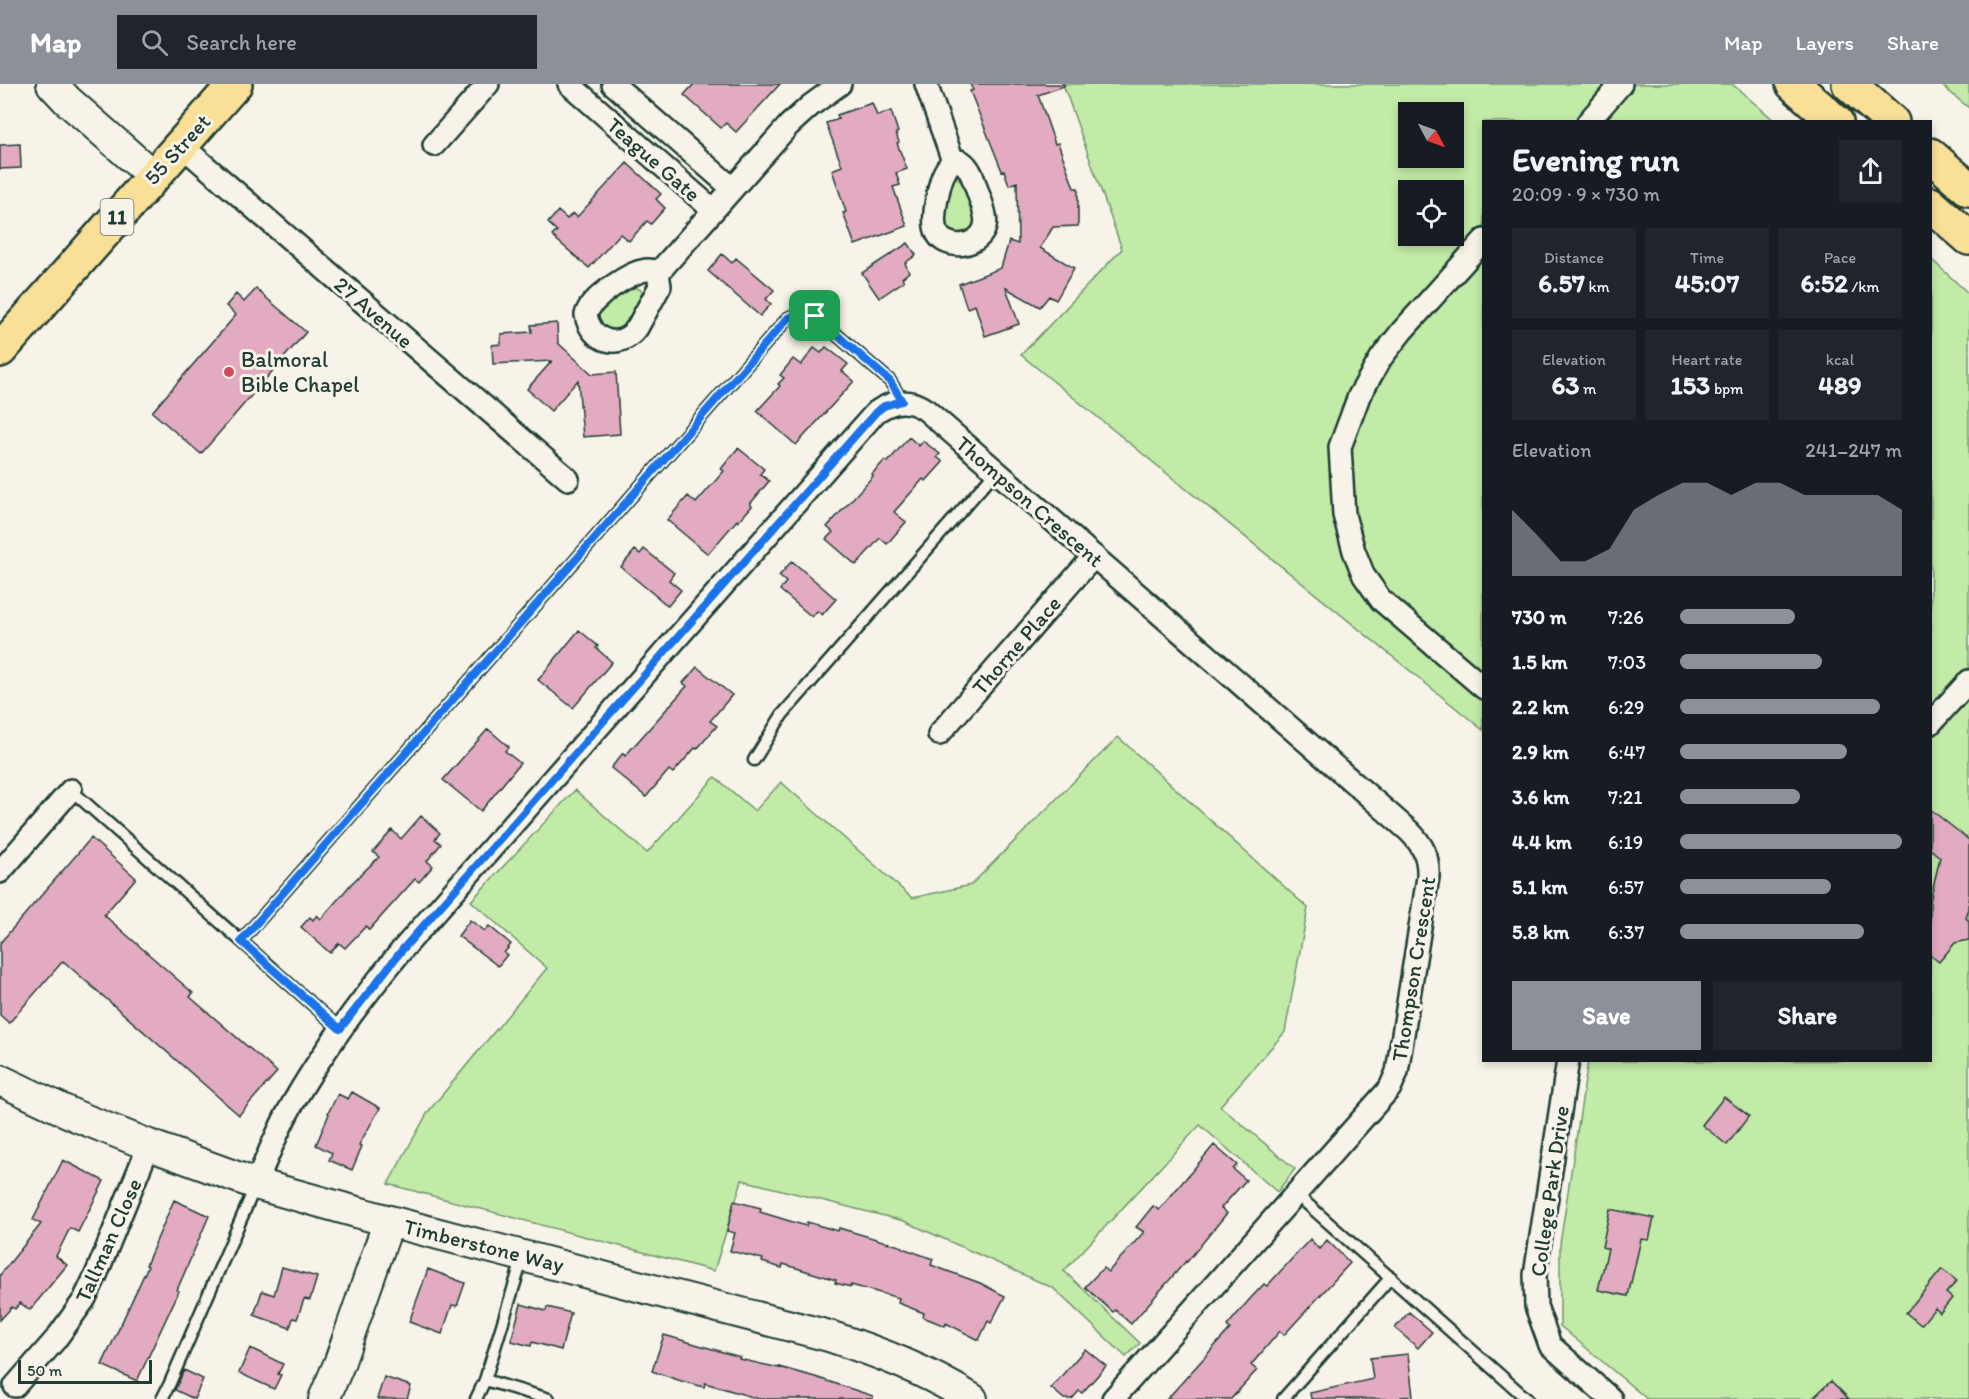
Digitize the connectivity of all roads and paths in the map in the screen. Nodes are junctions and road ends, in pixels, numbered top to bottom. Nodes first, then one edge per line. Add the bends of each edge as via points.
1 (52, 84) edge
2 (235, 84) edge
3 (488, 84) edge
4 (569, 84) edge
5 (613, 84) edge
6 (840, 84) edge
7 (926, 84) edge
8 (1621, 84) edge
9 (1793, 84) edge
10 (1849, 84) edge
11 (1590, 120) edge
12 (1834, 120) edge
13 (1890, 120) edge
14 (181, 145) junction
15 (434, 145) dead end
16 (1932, 157) edge
17 (953, 161) dead end
18 (153, 176) junction
19 (732, 188) junction
20 (1969, 189) edge
21 (1932, 206) edge
22 (713, 210) junction
23 (1969, 238) edge
24 (1482, 242) edge
25 (658, 273) dead end
26 (0, 350) edge
27 (902, 401) junction
28 (996, 471) junction
29 (568, 479) dead end
30 (1094, 556) junction
31 (1969, 681) edge
32 (1482, 686) edge
33 (1932, 722) edge
34 (939, 734) dead end
35 (754, 760) dead end
36 (72, 790) joint
37 (0, 872) edge
38 (241, 941) junction
39 (340, 1029) junction
40 (1568, 1062) edge
41 (0, 1080) edge
42 (149, 1145) junction
43 (256, 1184) junction
44 (1296, 1194) junction
45 (389, 1221) junction
46 (524, 1256) junction
47 (1390, 1277) junction
48 (485, 1380) junction
49 (15, 1386) dead end
50 (162, 1399) edge
51 (324, 1399) edge
52 (476, 1399) edge
53 (549, 1399) edge
54 (972, 1399) edge
55 (1113, 1399) edge
56 (1283, 1399) edge
57 (1527, 1399) edge
58 (1611, 1399) edge

1 - 18 street
2 - 14 main road, 55 Street / 11
3 - 15 street
4 - 22 street, Teague Gate
5 - 19 street, Teague Gate
6 - 19 street via 789,125
7 - 17 street
8 - 11 street
9 - 12 main road
10 - 13 main road
14 - 18 main road, 55 Street / 11
14 - 29 street, 27 Avenue
16 - 20 main road
18 - 26 main road, 55 Street / 11
19 - 22 street
21 - 23 main road
22 - 25 street
24 - 32 street via 1382,358 1359,396 1340,447 1344,515 1364,576 1381,600
27 - 28 street, Thompson Crescent via 926,410
27 - 38 lane via 890,381 815,316 801,312 788,318
27 - 39 street via 876,412 402,950
28 - 30 street, Thompson Crescent
28 - 35 lane via 782,715
30 - 34 street, Thorne Place
30 - 44 street, Thompson Crescent via 1425,850 1428,877 1397,1072 1377,1104
31 - 33 street
36 - 37 street
36 - 38 lane
38 - 39 lane
39 - 43 street via 288,1112
40 - 58 street, College Park Drive via 1535,1275 1536,1306 1550,1345
41 - 42 street, Timberstone Way
42 - 43 street, Timberstone Way
42 - 49 street, Tallman Close via 84,1300 56,1340
43 - 45 street, Timberstone Way
43 - 50 lane
44 - 47 lane
44 - 55 street, Thompson Crescent
45 - 46 street, Timberstone Way
45 - 51 street
46 - 48 lane
46 - 54 street, Timberstone Way via 829,1336 918,1368
47 - 56 lane
47 - 57 lane
48 - 52 lane
48 - 53 lane

